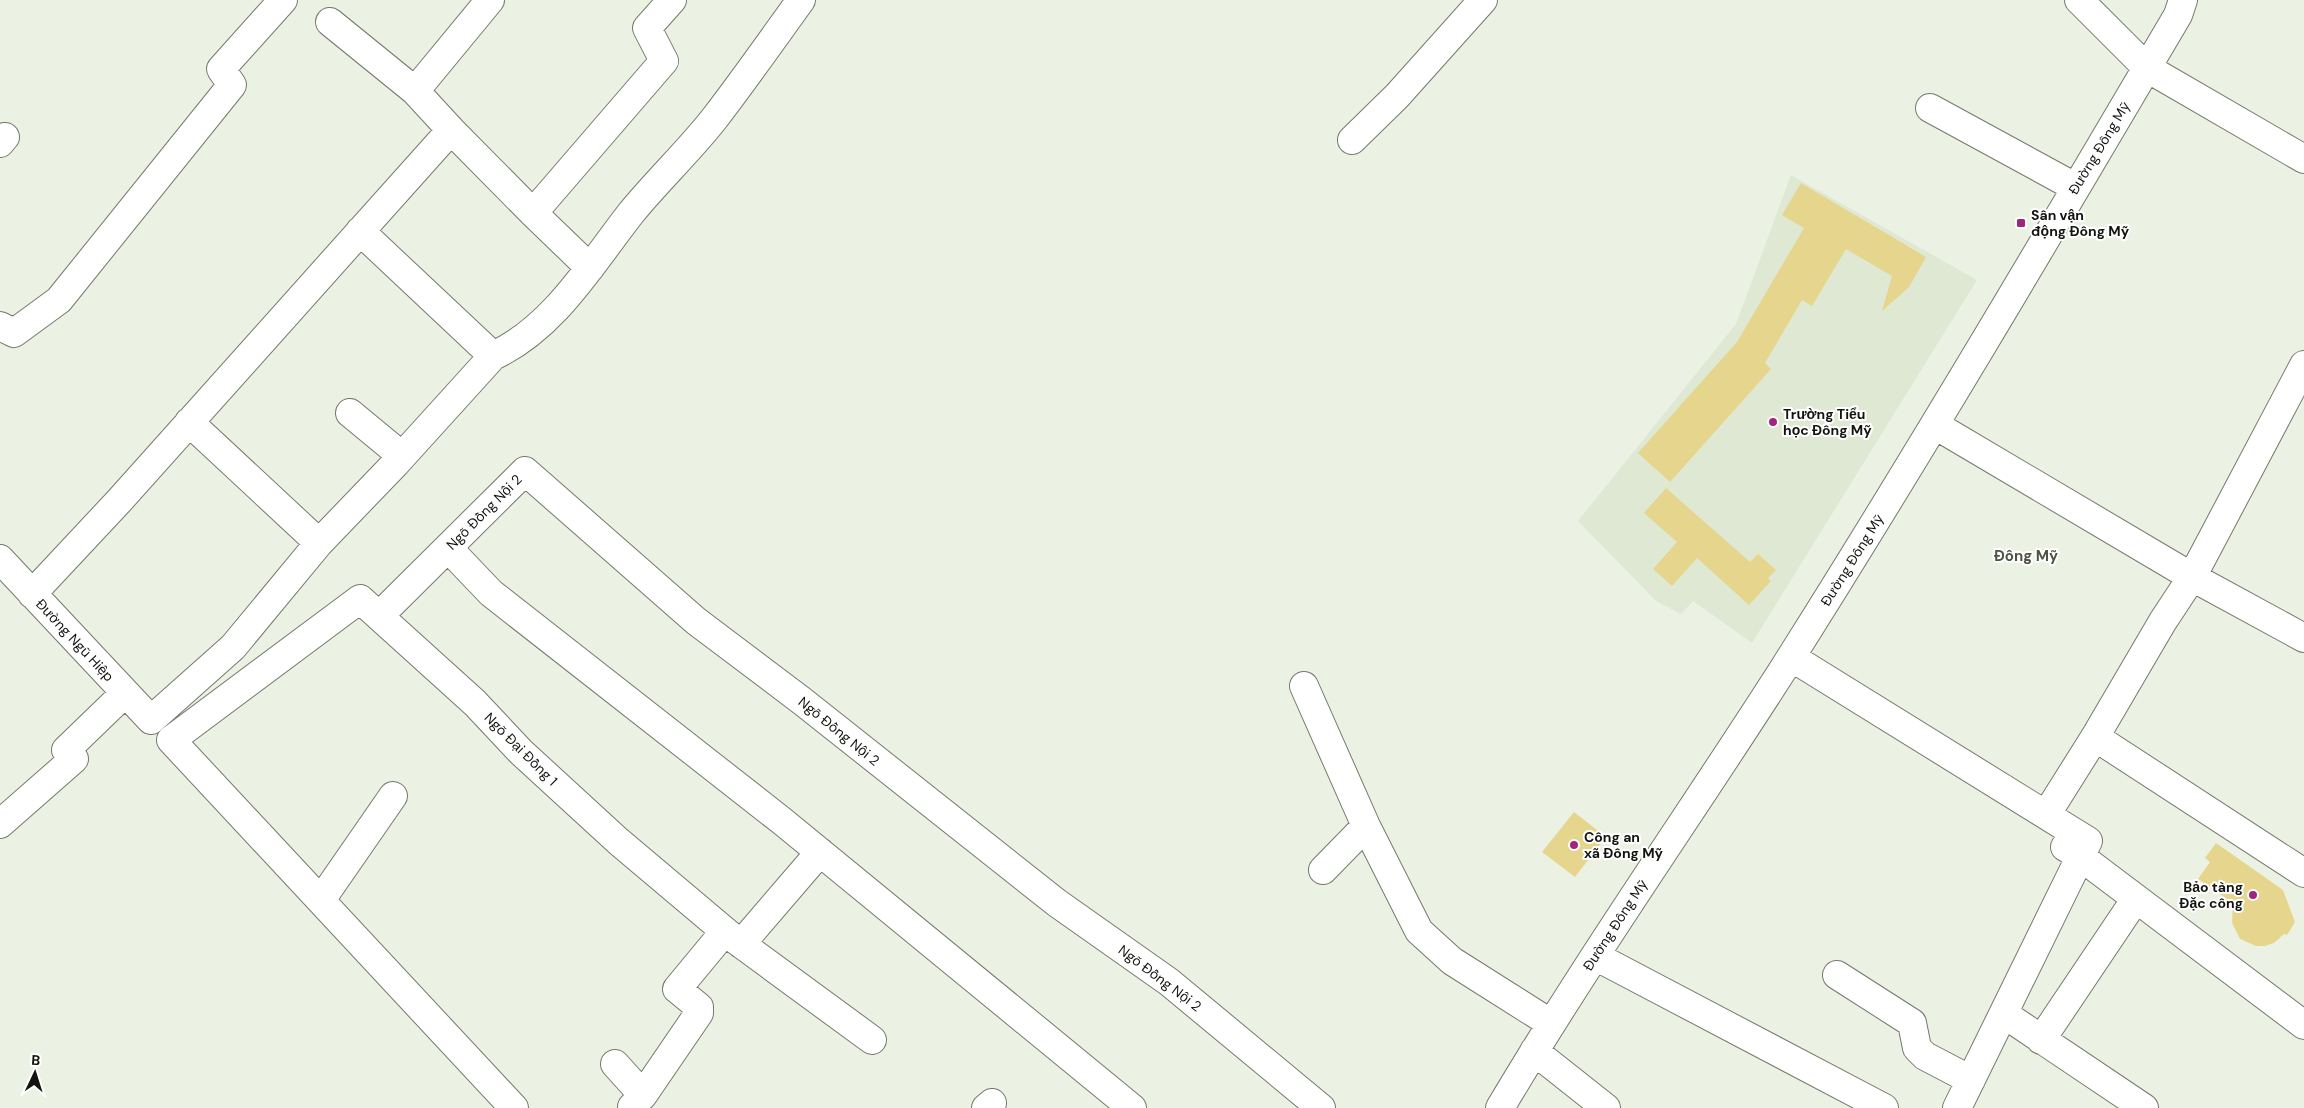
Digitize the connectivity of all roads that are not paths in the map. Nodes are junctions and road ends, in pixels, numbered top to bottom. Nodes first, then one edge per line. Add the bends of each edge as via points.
1 (282, 0) edge
2 (490, 0) edge
3 (672, 0) edge
4 (801, 0) edge
5 (1483, 0) edge
6 (2079, 0) edge
7 (2183, 0) edge
8 (330, 22) dead end
9 (2147, 68) junction
10 (415, 91) junction
11 (1930, 108) dead end
12 (451, 130) junction
13 (1352, 140) dead end
14 (2304, 159) edge
15 (2075, 187) junction
16 (533, 213) junction
17 (360, 231) junction
18 (590, 268) junction
19 (0, 326) edge
20 (493, 356) junction
21 (2304, 368) edge
22 (350, 413) dead end
23 (189, 422) junction
24 (1935, 425) junction
25 (402, 456) junction
26 (319, 543) junction
27 (448, 548) junction
28 (0, 559) edge
29 (2192, 577) junction
30 (32, 594) junction
31 (380, 616) junction
32 (2304, 638) edge
33 (1786, 664) junction
34 (1304, 686) dead end
35 (125, 693) junction
36 (2095, 737) junction
37 (393, 796) dead end
38 (2046, 815) junction
39 (0, 824) edge
40 (1366, 826) junction
41 (820, 852) junction
42 (2081, 857) junction
43 (1323, 870) dead end
44 (2304, 873) edge
45 (321, 900) junction
46 (2136, 900) junction
47 (733, 937) junction
48 (1595, 956) junction
49 (1837, 975) dead end
50 (2004, 1014) junction
51 (1550, 1023) junction
52 (2304, 1025) edge
53 (872, 1040) dead end
54 (2041, 1040) junction
55 (1534, 1052) junction
56 (615, 1064) dead end
57 (1971, 1080) junction
58 (638, 1101) edge
59 (514, 1108) edge
60 (1132, 1108) edge
61 (1321, 1108) edge
62 (1500, 1108) edge
63 (1606, 1108) edge
64 (1884, 1108) edge
65 (1957, 1108) edge
66 (2144, 1108) edge

1 - 19 street via 221,69 232,85 59,300 14,333
2 - 10 street
3 - 16 street via 647,28 664,61
4 - 18 street via 713,120 632,213
5 - 13 street
6 - 9 street
7 - 9 street, Đường Đông Mỹ
8 - 10 street
9 - 14 street
9 - 15 street, Đường Đông Mỹ
10 - 12 street
11 - 15 street
12 - 16 street
12 - 17 street
15 - 24 street, Đường Đông Mỹ
16 - 18 street
17 - 20 street
17 - 23 street
18 - 20 street via 530,334
20 - 25 street
21 - 29 street
22 - 25 street
23 - 26 street
23 - 30 street
24 - 29 street
24 - 33 street, Đường Đông Mỹ
25 - 26 street
26 - 35 street, Đường Ngũ Hiệp via 233,647 151,720
27 - 31 street, Ngõ Đồng Nội 2
27 - 41 street via 491,592
27 - 61 street, Ngõ Đồng Nội 2 via 525,471 696,621 1057,903 1169,982
28 - 30 street, Đường Ngũ Hiệp
29 - 32 street
29 - 36 street
30 - 35 street, Đường Ngũ Hiệp
31 - 45 street, Ngõ Đại Đồng 1 via 360,599 171,740
31 - 47 street, Ngõ Đại Đồng 1 via 475,703 548,778
33 - 38 street
33 - 42 street
33 - 48 street, Đường Đông Mỹ
34 - 40 street
35 - 39 street via 66,750 74,759
36 - 38 street
36 - 44 street
37 - 45 street
38 - 42 street via 2088,841
40 - 43 street
40 - 51 street via 1419,931 1452,961
41 - 47 street
41 - 60 street
42 - 46 street
42 - 50 street
45 - 59 street
46 - 52 street
46 - 54 street
47 - 53 street, Ngõ Đại Đồng 1
47 - 58 street via 677,989 697,1003 699,1013
48 - 51 street, Đường Đông Mỹ
48 - 64 street
49 - 57 street via 1912,1023 1917,1048 1925,1056
50 - 54 street
50 - 57 street
51 - 55 street, Đường Đông Mỹ
54 - 66 street
55 - 62 street, Đường Đông Mỹ
55 - 63 street
56 - 58 street
57 - 65 street

